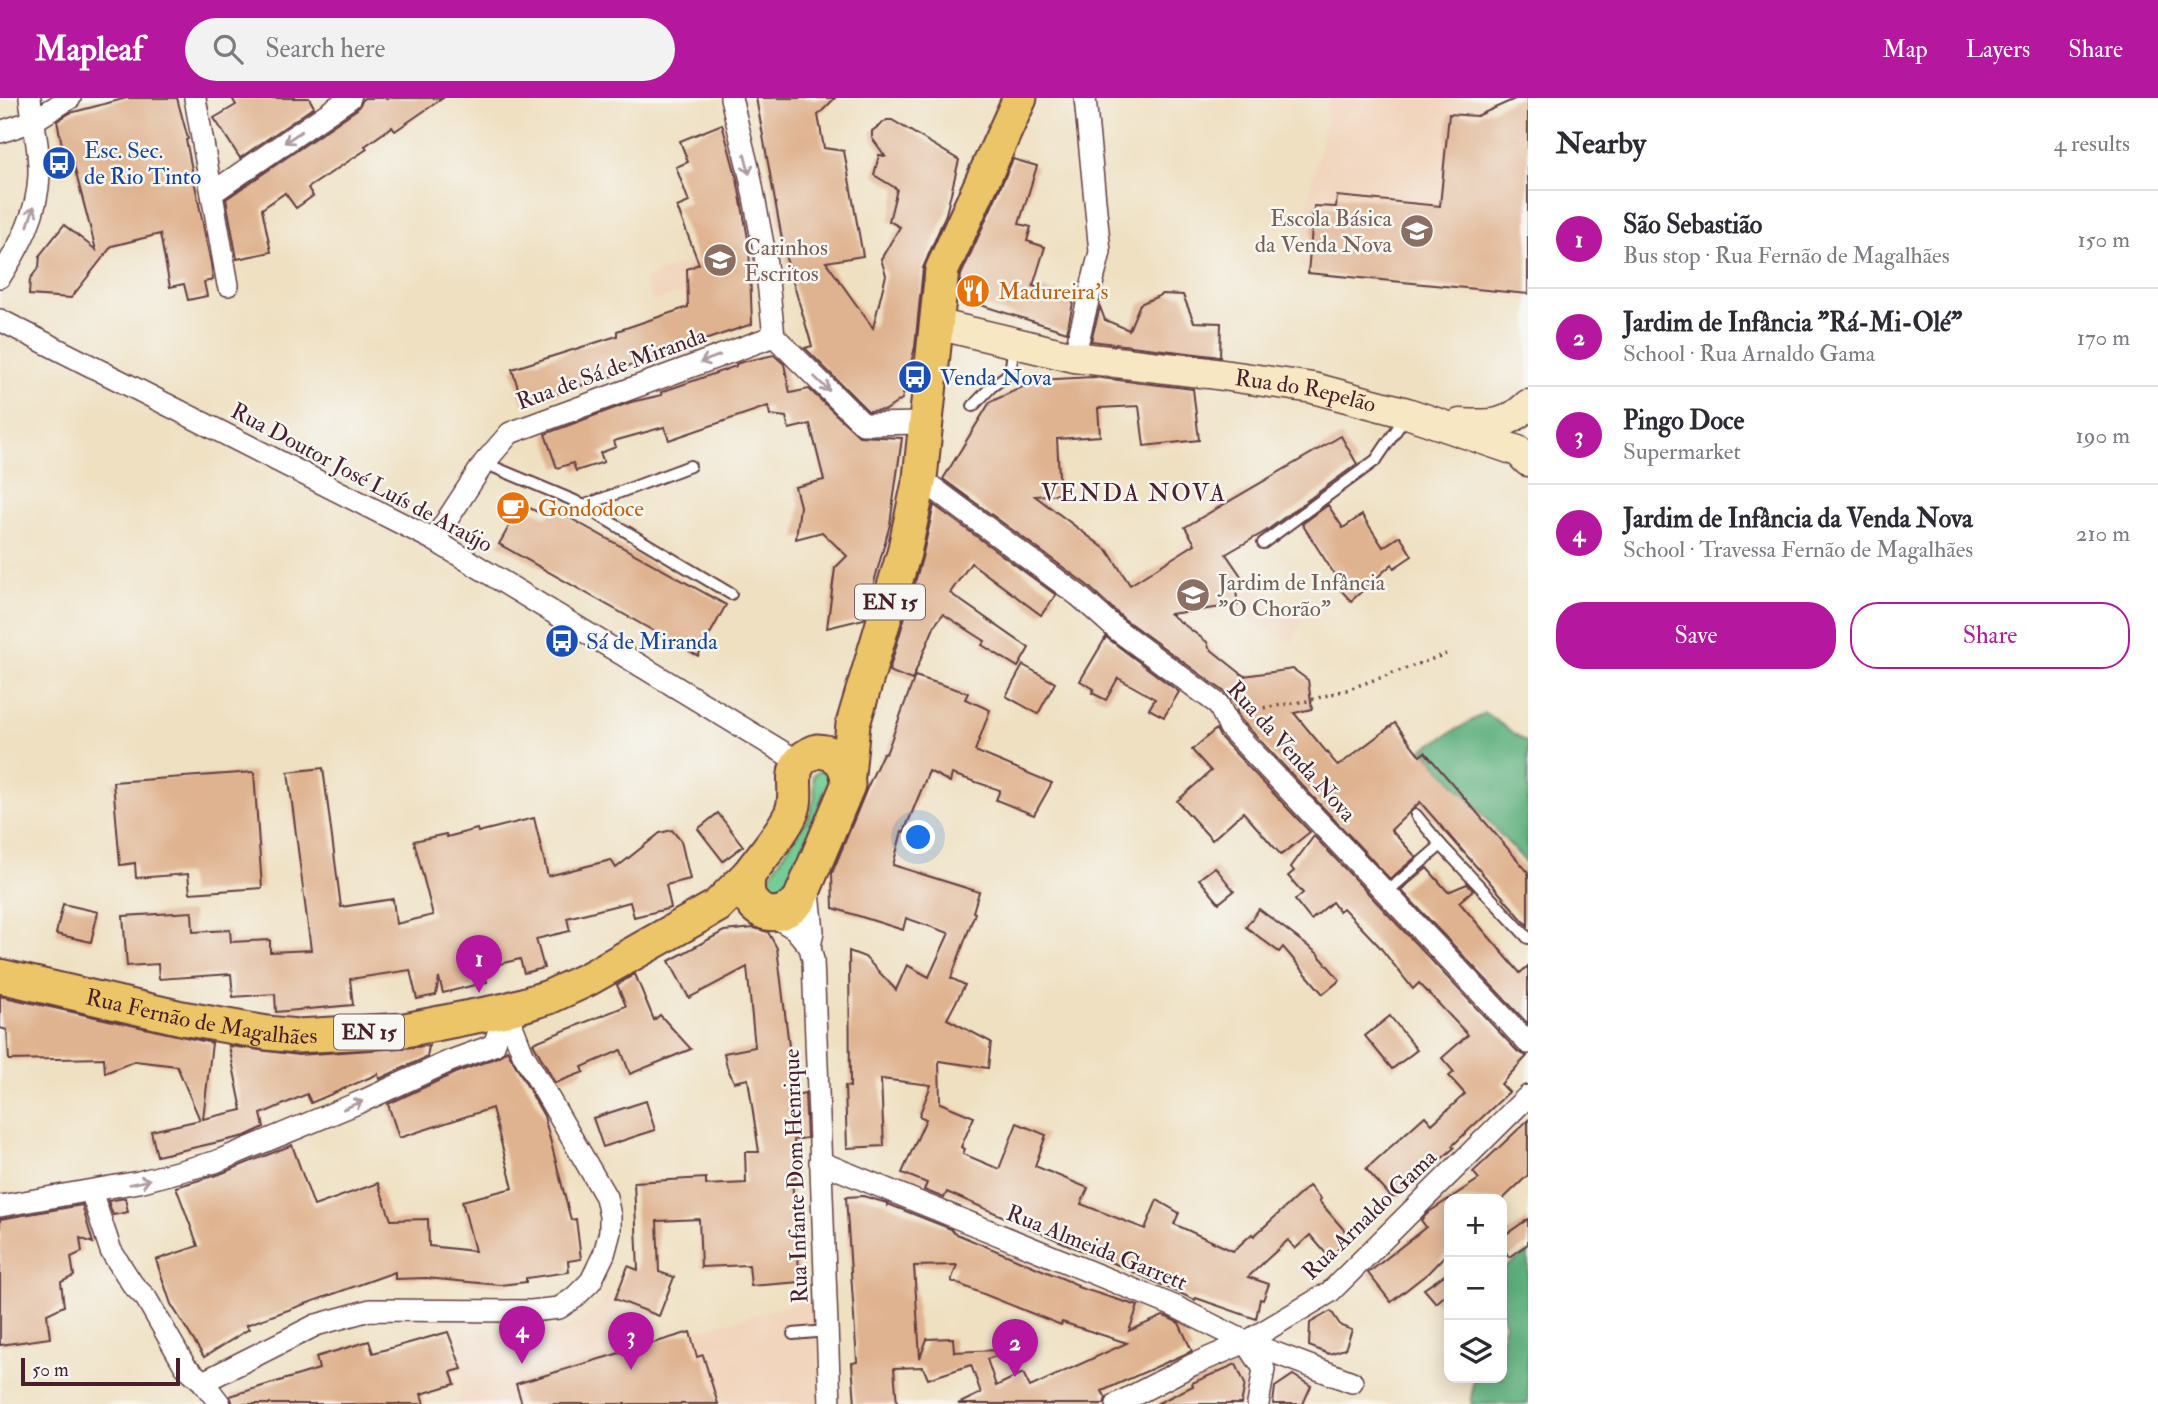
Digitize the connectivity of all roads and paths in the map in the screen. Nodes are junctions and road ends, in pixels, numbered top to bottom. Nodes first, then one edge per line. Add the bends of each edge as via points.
1 (30, 98) edge
2 (70, 98) edge
3 (195, 98) edge
4 (350, 98) edge
5 (731, 98) edge
6 (1020, 98) edge
7 (1085, 98) edge
8 (33, 121) junction
9 (0, 132) edge
10 (212, 193) junction
11 (0, 277) edge
12 (228, 285) dead end
13 (0, 320) edge
14 (936, 324) junction
15 (774, 336) junction
16 (1014, 343) junction
17 (1074, 357) junction
18 (973, 406) dead end
19 (1522, 411) edge
20 (1418, 417) junction
21 (925, 423) junction
22 (1523, 456) edge
23 (484, 463) junction
24 (691, 466) dead end
25 (920, 478) junction
26 (583, 506) junction
27 (434, 540) junction
28 (1263, 543) dead end
29 (731, 594) dead end
30 (1446, 654) dead end
31 (1223, 715) junction
32 (853, 724) junction
33 (808, 757) junction
34 (848, 775) junction
35 (1416, 815) dead end
36 (1441, 845) junction
37 (807, 880) junction
38 (1387, 892) junction
39 (758, 898) junction
40 (1528, 938) edge
41 (810, 947) junction
42 (0, 976) edge
43 (506, 1010) junction
44 (1528, 1043) edge
45 (1528, 1096) edge
46 (820, 1162) junction
47 (91, 1191) junction
48 (0, 1206) edge
49 (827, 1331) junction
50 (793, 1334) dead end
51 (1246, 1342) junction
52 (203, 1382) junction
53 (1352, 1382) dead end
54 (220, 1404) edge
55 (830, 1404) edge
56 (1117, 1404) edge
57 (1258, 1404) edge

1 - 8 street
2 - 8 street
3 - 10 street
4 -> 10 street
5 -> 15 street via 765,255
6 - 14 main road, EN 15 via 942,270
7 - 17 street via 1100,252
8 - 9 street
11 -> 8 street via 33,215 39,175
10 - 12 street
13 - 27 street, Rua Doutor José Luís de Araújo
14 - 16 street, Rua do Repelão
14 - 21 main road, EN 15
15 -> 21 street via 863,424
15 -> 23 street, Rua de Sá de Miranda via 510,433
16 - 17 street, Rua do Repelão
16 - 18 lane via 1010,373
17 - 20 street, Rua do Repelão via 1313,388
19 - 20 street via 1496,424 1479,425
19 - 22 street via 1512,428
20 - 22 street, Rua do Repelão
20 - 28 lane via 1376,460
21 - 25 main road, EN 15
23 - 26 lane
23 - 27 street, Rua de Sá de Miranda
24 - 26 lane
25 - 31 street, Rua da Venda Nova via 1218,704
25 - 32 main road, EN 15 via 904,553
26 - 29 lane
27 - 33 street, Rua Doutor José Luís de Araújo
30 - 31 path via 1307,701
31 - 38 street, Rua da Venda Nova via 1230,728
32 - 33 main road
32 - 34 main road
33 - 34 main road via 827,752 844,764
33 - 39 main road via 794,772 792,815
34 - 37 main road via 848,785
35 - 36 lane
36 - 38 lane
36 - 40 lane
37 - 39 main road via 800,899 784,913
37 - 41 street, Rua Infante Dom Henrique via 813,931
38 - 44 street, Rua da Venda Nova
39 - 41 street
39 - 43 main road, Rua Fernão de Magalhães / EN 15 via 717,906 588,979
41 - 46 street, Rua Infante Dom Henrique
42 - 43 main road, Rua Fernão de Magalhães / EN 15 via 182,1018 297,1036 405,1030
47 -> 43 street via 215,1162 494,1045
43 - 52 street via 523,1054 606,1197 610,1232 591,1281 559,1308 370,1310 316,1325
45 - 51 street, Rua Arnaldo Gama via 1330,1292
46 - 49 street, Rua Infante Dom Henrique
46 - 51 street, Rua Almeida Garrett via 1174,1306
47 - 48 street
47 - 52 street via 111,1251 146,1298 185,1366
49 - 50 lane
49 - 55 street, Rua Infante Dom Henrique
51 - 53 street, Rua Almeida Garrett
51 - 56 street, Rua Arnaldo Gama
51 - 57 street via 1264,1369
52 - 54 street

